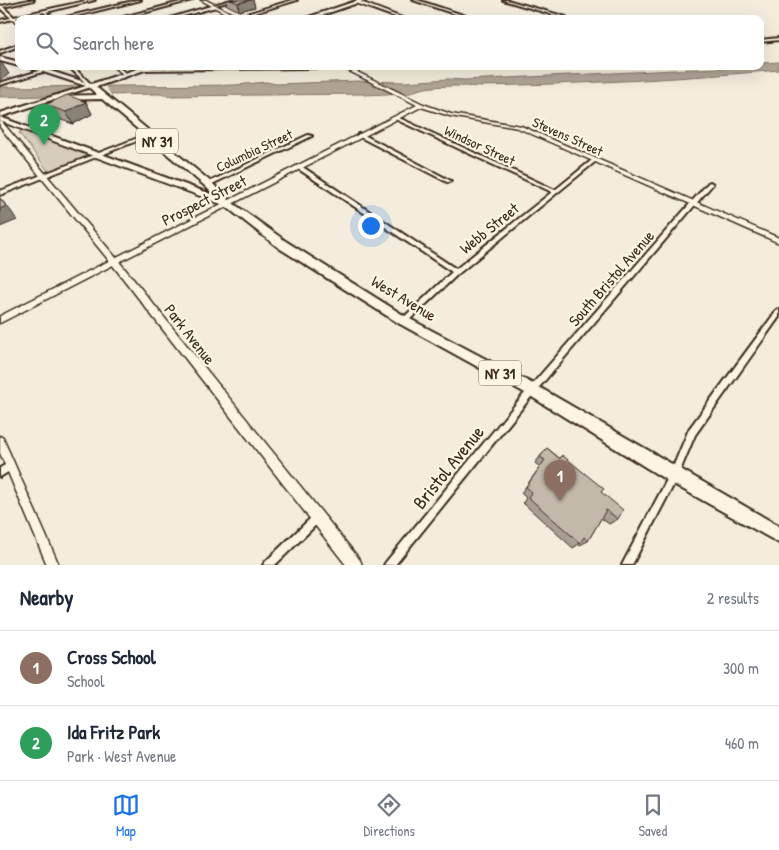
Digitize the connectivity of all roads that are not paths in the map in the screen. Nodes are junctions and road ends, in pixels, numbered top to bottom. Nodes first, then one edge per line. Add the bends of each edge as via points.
1 (33, 0) edge
2 (94, 0) edge
3 (140, 0) edge
4 (191, 0) edge
5 (203, 0) edge
6 (234, 0) edge
7 (296, 0) edge
8 (414, 0) edge
9 (504, 0) edge
10 (361, 1) edge
11 (0, 6) edge
12 (214, 6) junction
13 (44, 11) junction
14 (26, 15) edge
15 (48, 15) edge
16 (76, 15) edge
17 (133, 15) edge
18 (182, 15) edge
19 (233, 15) edge
20 (248, 15) edge
21 (317, 15) edge
22 (392, 15) edge
23 (461, 15) edge
24 (558, 15) edge
25 (13, 18) joint
26 (0, 21) edge
27 (779, 39) edge
28 (764, 41) edge
29 (15, 46) edge
30 (0, 52) edge
31 (0, 59) edge
32 (15, 63) edge
33 (41, 70) edge
34 (47, 70) edge
35 (74, 70) edge
36 (119, 70) edge
37 (140, 70) edge
38 (349, 70) edge
39 (44, 71) junction
40 (126, 75) junction
41 (0, 84) edge
42 (91, 86) junction
43 (51, 98) junction
44 (105, 98) junction
45 (420, 105) junction
46 (0, 115) edge
47 (0, 118) edge
48 (396, 118) junction
49 (0, 123) edge
50 (150, 135) junction
51 (360, 135) junction
52 (310, 136) dead end
53 (98, 155) junction
54 (594, 161) junction
55 (299, 167) junction
56 (43, 176) junction
57 (449, 181) dead end
58 (208, 184) junction
59 (710, 184) dead end
60 (0, 192) edge
61 (554, 192) junction
62 (227, 203) junction
63 (694, 204) junction
64 (779, 241) edge
65 (114, 261) junction
66 (456, 272) junction
67 (779, 312) edge
68 (0, 320) edge
69 (404, 320) junction
70 (532, 390) junction
71 (0, 441) edge
72 (10, 466) junction
73 (0, 473) edge
74 (674, 475) junction
75 (317, 518) junction
76 (779, 535) edge
77 (53, 565) edge
78 (268, 565) edge
79 (355, 565) edge
80 (390, 565) edge
81 (627, 565) edge

1 - 11 street
2 - 13 street
3 - 16 street
4 - 17 street
5 - 12 main road
6 - 12 street
7 - 20 street
8 - 23 street
9 - 24 street
10 - 21 highway
10 - 22 street
11 - 25 street
12 - 18 street
12 - 19 main road
13 - 14 street
13 - 15 street
25 - 26 street
27 - 28 street
29 - 30 street
31 - 32 highway
33 - 39 highway, NY 31
34 - 39 street
35 - 42 street
36 - 40 street
37 - 40 highway
38 - 45 street, Stevens Street
39 - 41 street
39 - 42 highway, NY 31
40 - 42 highway
42 - 43 main road
42 - 44 highway, NY 31
43 - 44 highway
43 - 46 main road
44 - 50 highway, NY 31
45 - 48 street, Prospect Street
45 - 54 street, Stevens Street via 518,127
47 - 53 main road, West Avenue
48 - 51 street, Prospect Street
48 - 61 street, Windsor Street
49 - 56 main road, Park Avenue
50 - 53 street
50 - 58 highway, NY 31
51 - 55 street, Prospect Street
51 - 57 street
52 - 58 street, Columbia Street
53 - 56 street
53 - 62 main road, West Avenue
54 - 61 street, Webb Street
54 - 63 street, Stevens Street
55 - 62 street, Prospect Street
55 - 66 street
56 - 60 street
56 - 65 main road, Park Avenue
58 - 62 highway, NY 31
59 - 63 street, South Bristol Avenue
61 - 66 street, Webb Street
62 - 65 street, Prospect Street
62 - 69 highway, West Avenue / NY 31 via 283,245
63 - 64 street, Stevens Street
63 - 70 street, South Bristol Avenue
65 - 68 street, Prospect Street
65 - 75 main road, Park Avenue
66 - 69 street, Webb Street
67 - 74 street via 692,432
69 - 70 highway, West Avenue / NY 31
70 - 74 highway, West Avenue / NY 31
70 - 80 street, Bristol Avenue
71 - 72 street
72 - 73 street
72 - 77 street
74 - 76 highway, West Avenue / NY 31
74 - 81 street
75 - 78 street
75 - 79 main road, Park Avenue

